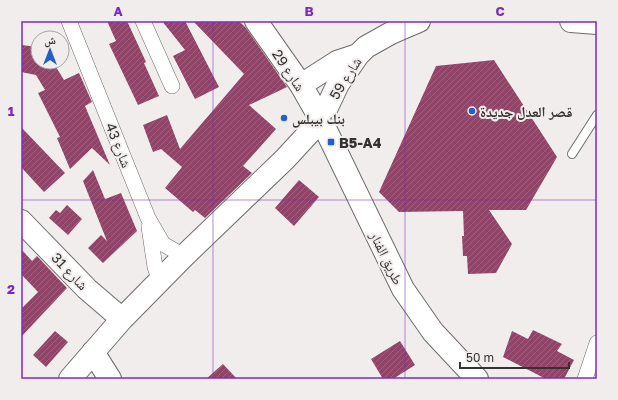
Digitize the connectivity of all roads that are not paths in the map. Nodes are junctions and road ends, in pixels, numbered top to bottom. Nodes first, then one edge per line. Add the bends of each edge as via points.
1 (69, 21) edge
2 (143, 21) edge
3 (256, 21) edge
4 (419, 21) edge
5 (571, 21) edge
6 (597, 22) edge
7 (358, 55) junction
8 (301, 85) junction
9 (172, 86) dead end
10 (597, 115) edge
11 (321, 120) junction
12 (572, 154) dead end
13 (148, 218) junction
14 (21, 221) edge
15 (184, 256) junction
16 (160, 281) junction
17 (122, 319) junction
18 (597, 343) edge
19 (93, 352) junction
20 (70, 379) edge
21 (110, 379) edge
22 (477, 379) edge
23 (585, 379) edge

1 - 13 street, شارع 43
2 - 9 street
3 - 8 street, شارع 29
4 - 7 street, شارع 59 via 391,33
5 - 6 street
7 - 8 street via 337,62
7 - 11 street, شارع 59 via 338,84
8 - 11 street, شارع 29
10 - 12 lane
11 - 15 street, شارع 59 via 285,159
11 - 22 street, طريق الفنار via 403,289 433,332
13 - 15 street, شارع 43 via 163,244
13 - 16 street via 155,267
14 - 17 street, شارع 31 via 87,289
15 - 16 street, شارع 59
16 - 17 street, شارع 59
17 - 19 street, شارع 59
18 - 23 street
19 - 20 street, شارع 59
19 - 21 street

